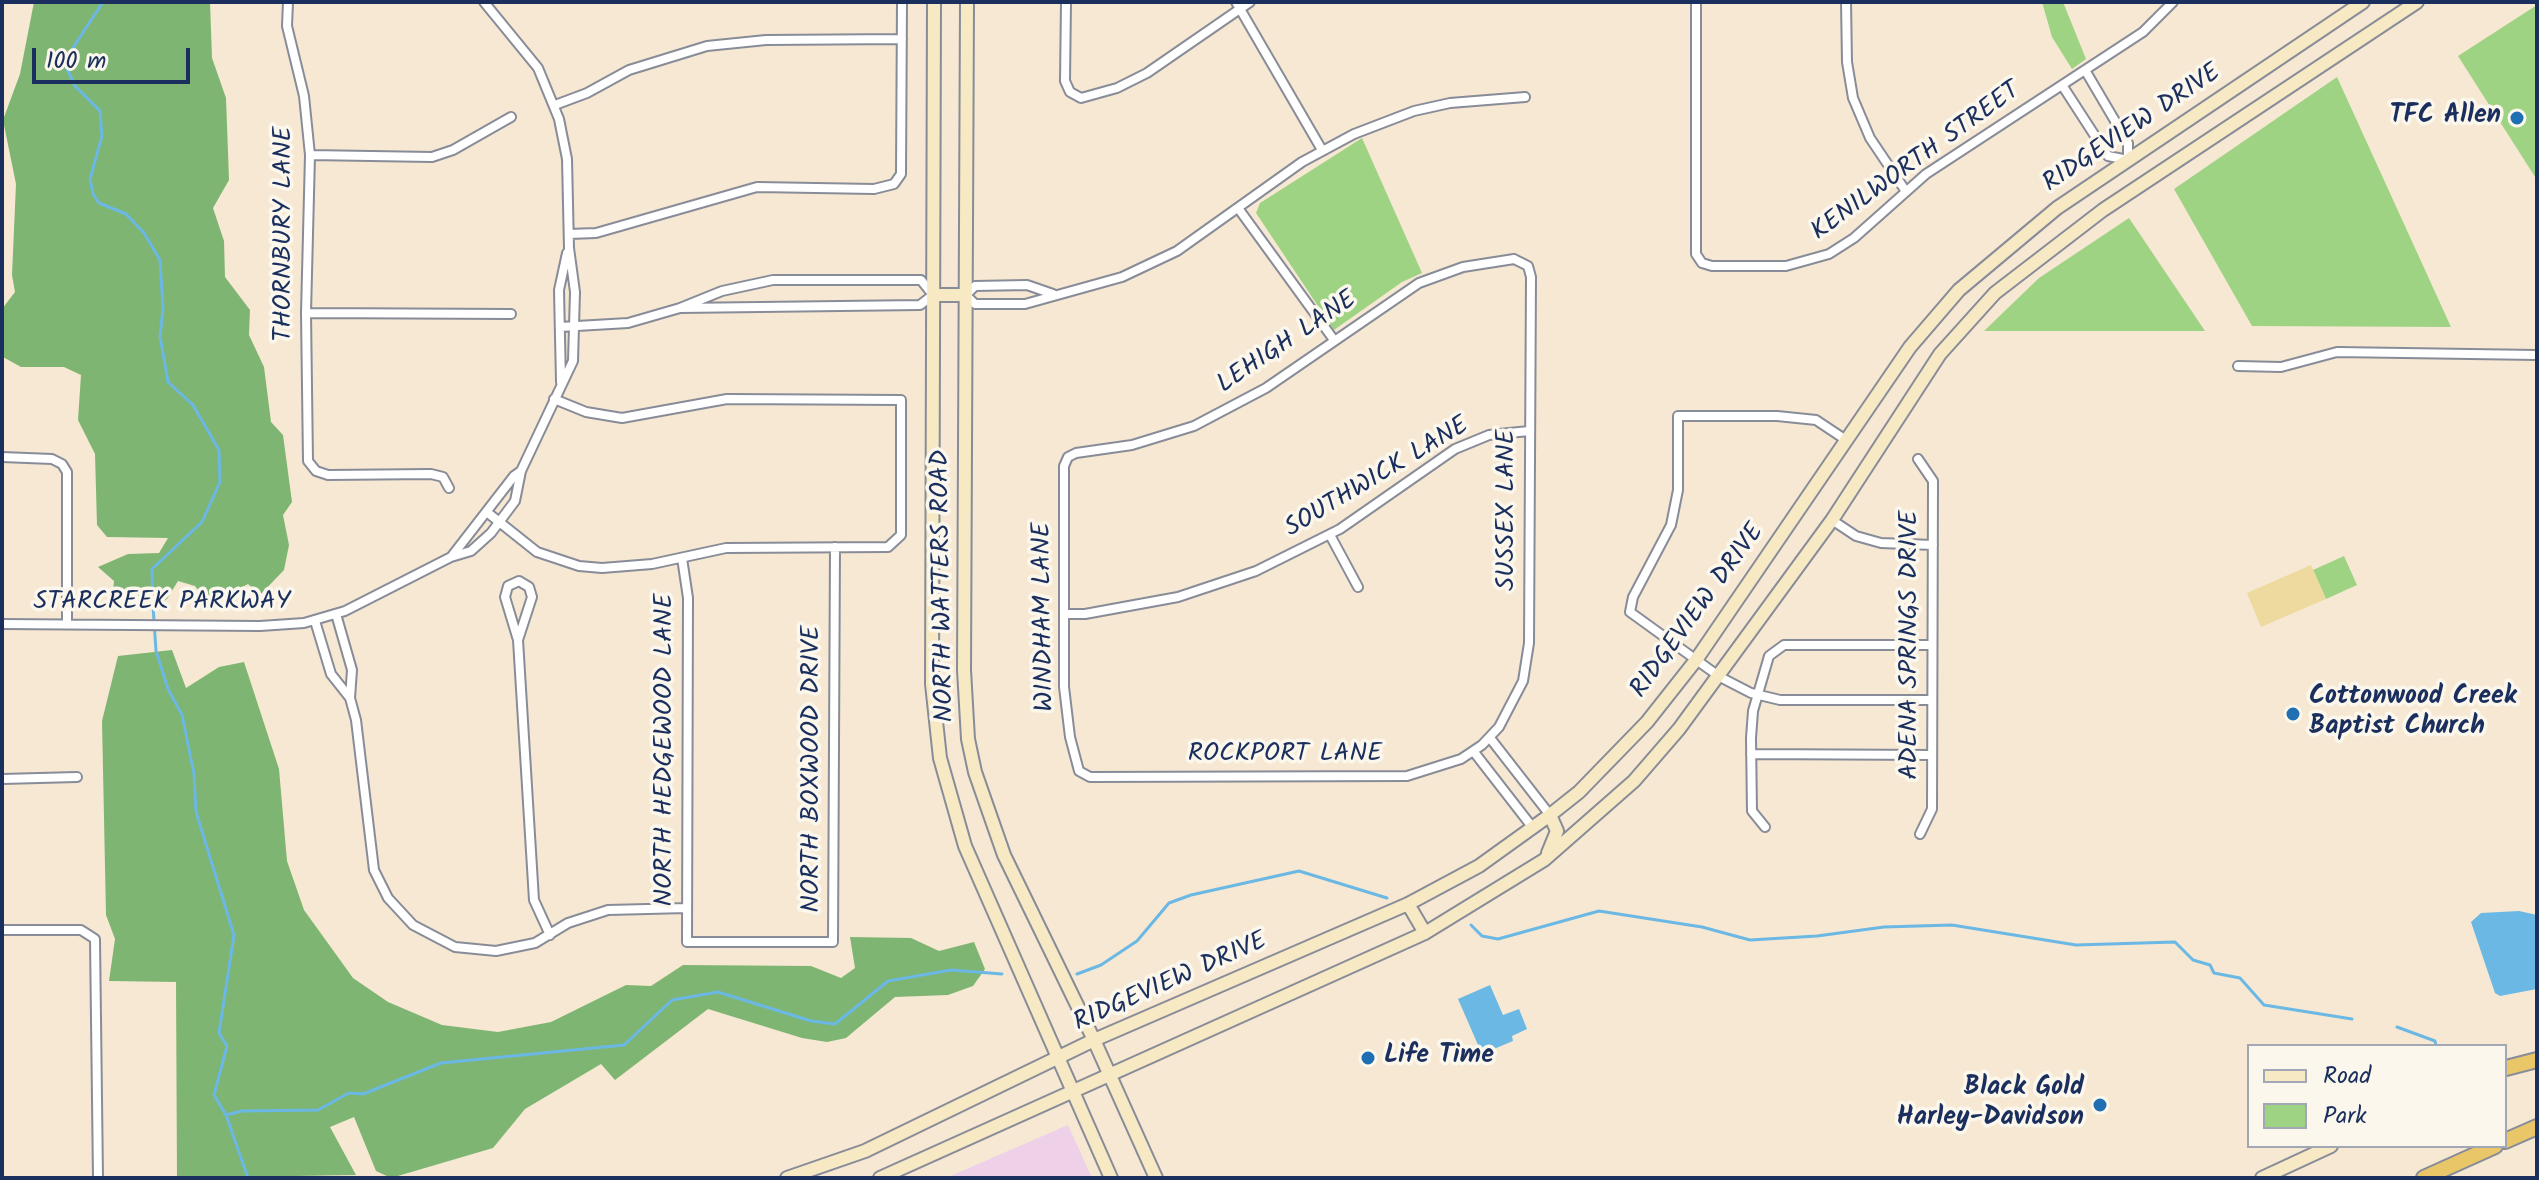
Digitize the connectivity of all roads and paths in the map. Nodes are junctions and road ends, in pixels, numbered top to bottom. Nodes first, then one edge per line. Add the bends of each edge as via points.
1 (288, 2) edge
2 (484, 2) edge
3 (902, 2) edge
4 (934, 2) edge
5 (967, 2) edge
6 (1066, 2) edge
7 (1250, 2) edge
8 (1696, 2) edge
9 (1846, 2) edge
10 (2173, 2) edge
11 (2363, 2) edge
12 (2417, 2) edge
13 (1238, 5) edge
14 (902, 39) junction
15 (2085, 70) junction
16 (2062, 85) junction
17 (1525, 97) dead end
18 (555, 105) junction
19 (511, 117) dead end
20 (1322, 150) junction
21 (310, 155) junction
22 (2128, 160) junction
23 (2143, 184) junction
24 (1905, 190) junction
25 (1238, 208) junction
26 (569, 234) junction
27 (569, 248) junction
28 (1526, 264) joint
29 (1053, 294) junction
30 (933, 295) junction
31 (966, 295) junction
32 (680, 308) junction
33 (306, 313) junction
34 (511, 314) dead end
35 (560, 327) junction
36 (575, 327) junction
37 (1334, 340) junction
38 (2537, 355) edge
39 (2238, 366) dead end
40 (561, 383) junction
41 (554, 399) junction
42 (1529, 431) junction
43 (1846, 440) junction
44 (2, 457) edge
45 (1068, 457) joint
46 (1918, 459) dead end
47 (521, 471) junction
48 (449, 488) dead end
49 (488, 513) junction
50 (1832, 520) junction
51 (499, 522) junction
52 (1330, 535) junction
53 (1933, 545) junction
54 (835, 547) junction
55 (451, 557) junction
56 (682, 558) junction
57 (1358, 587) dead end
58 (336, 614) junction
59 (1064, 614) junction
60 (315, 621) junction
61 (2, 624) edge
62 (67, 624) junction
63 (518, 640) junction
64 (1932, 645) junction
65 (1696, 660) junction
66 (1720, 677) junction
67 (1759, 695) junction
68 (350, 698) junction
69 (1932, 700) junction
70 (1490, 738) junction
71 (1482, 745) joint
72 (1474, 752) junction
73 (1751, 754) junction
74 (1932, 755) junction
75 (1083, 774) joint
76 (77, 777) dead end
77 (2, 779) edge
78 (1550, 815) junction
79 (1765, 827) dead end
80 (1533, 828) junction
81 (1920, 834) dead end
82 (1544, 860) junction
83 (1408, 904) junction
84 (687, 908) junction
85 (2, 930) edge
86 (1425, 933) junction
87 (550, 935) junction
88 (687, 942) joint
89 (1094, 1040) junction
90 (2537, 1057) edge
91 (1058, 1060) junction
92 (2507, 1067) edge
93 (1110, 1074) junction
94 (1071, 1094) junction
95 (2537, 1127) edge
96 (2507, 1140) edge
97 (2327, 1148) edge
98 (2491, 1148) edge
99 (98, 1178) edge
100 (788, 1178) edge
101 (880, 1178) edge
102 (1111, 1178) edge
103 (1156, 1178) edge
104 (2262, 1178) edge
105 (2424, 1178) edge

1 - 21 street, THORNBURY LANE via 287,26 304,96
2 - 18 street, STARCREEK PARKWAY via 521,43
3 - 14 street
4 - 30 main road, NORTH WATTERS ROAD
5 - 31 main road, NORTH WATTERS ROAD
6 - 13 street via 1065,81 1081,98 1133,81
7 - 13 street
8 - 24 street, KENILWORTH STREET via 1695,249 1700,261 1712,266 1786,266 1814,260 1854,238
9 - 24 street via 1853,98 1870,138
10 - 15 street, KENILWORTH STREET via 2156,22
11 - 22 main road, RIDGEVIEW DRIVE
12 - 23 main road, RIDGEVIEW DRIVE
13 - 20 street
14 - 18 street via 707,46 629,70
14 - 26 street via 901,174 894,184 874,189 757,187 596,233
15 - 16 street, KENILWORTH STREET
15 - 22 street via 2128,143
16 - 22 street via 2108,156
16 - 24 street, KENILWORTH STREET
17 - 20 street via 1414,111
18 - 26 street, STARCREEK PARKWAY via 567,159
19 - 21 street via 432,157
20 - 25 street
21 - 33 street, THORNBURY LANE
22 - 23 main road
22 - 43 main road, RIDGEVIEW DRIVE via 2015,240 1959,290 1910,347
23 - 50 main road, RIDGEVIEW DRIVE via 2052,246 1965,323
25 - 29 street via 1138,271
25 - 37 street
26 - 27 street, STARCREEK PARKWAY
27 - 35 street, STARCREEK PARKWAY via 559,290
27 - 36 street, STARCREEK PARKWAY
28 - 37 street, LEHIGH LANE via 1514,259 1438,274
28 - 42 street, SUSSEX LANE via 1531,277
29 - 31 street via 1027,285 975,286
29 - 31 street via 1025,304 975,304
30 - 31 main road
30 - 32 street via 920,305
30 - 32 street via 921,280 773,280 722,291
30 - 91 main road, NORTH WATTERS ROAD via 932,684 940,758 965,846
31 - 89 main road, NORTH WATTERS ROAD via 968,739 1004,855
32 - 36 street via 628,323
33 - 34 street
33 - 48 street, THORNBURY LANE via 307,455 312,467 328,475 431,474 443,477
35 - 36 street
35 - 40 street, STARCREEK PARKWAY
36 - 40 street, STARCREEK PARKWAY via 573,361
37 - 45 street, LEHIGH LANE via 1246,400 1194,426
38 - 39 street via 2337,352 2281,367
40 - 41 street, STARCREEK PARKWAY
41 - 47 street, STARCREEK PARKWAY
41 - 54 street via 622,418 727,399 901,400 901,535 888,547
42 - 52 street, SOUTHWICK LANE via 1489,435 1455,449
42 - 70 street, SUSSEX LANE via 1527,661 1516,700
43 - 65 main road, RIDGEVIEW DRIVE
43 - 65 street via 1816,420 1678,416 1678,490 1671,525 1630,612
44 - 62 street via 52,459 67,472
45 - 59 street, WINDHAM LANE
46 - 53 street, ADENA SPRINGS DRIVE via 1933,481
47 - 49 street, STARCREEK PARKWAY
47 - 51 street, STARCREEK PARKWAY via 519,491
49 - 51 street
49 - 55 street, STARCREEK PARKWAY
50 - 53 street via 1856,536 1881,543
50 - 66 main road, RIDGEVIEW DRIVE
51 - 55 street, STARCREEK PARKWAY via 471,551
51 - 56 street via 537,552 579,566 624,568
52 - 57 street
52 - 59 street, SOUTHWICK LANE via 1220,585 1138,605
53 - 64 street, ADENA SPRINGS DRIVE
54 - 56 street via 726,548
54 - 88 street, NORTH BOXWOOD DRIVE via 833,942
55 - 58 street, STARCREEK PARKWAY
56 - 84 street, NORTH HEDGEWOOD LANE via 688,598
58 - 60 street, STARCREEK PARKWAY
58 - 68 street via 352,670
59 - 75 street, WINDHAM LANE via 1067,717 1075,766
60 - 62 street, STARCREEK PARKWAY via 282,626
60 - 68 street via 331,674
61 - 62 street, STARCREEK PARKWAY
63 - 63 street via 532,597 519,581 508,586 505,597
63 - 87 street via 532,885
64 - 67 street via 1784,645 1769,656
64 - 69 street, ADENA SPRINGS DRIVE
65 - 66 street
65 - 78 main road, RIDGEVIEW DRIVE via 1647,722
66 - 67 street
66 - 82 main road, RIDGEVIEW DRIVE via 1634,781
67 - 69 street via 1780,700
67 - 73 street
68 - 87 street via 360,742 370,856 380,885 403,916 439,941 475,951 514,949
69 - 74 street, ADENA SPRINGS DRIVE
70 - 71 street, SUSSEX LANE
70 - 78 street
71 - 72 street, ROCKPORT LANE
72 - 75 street, ROCKPORT LANE via 1407,776
72 - 80 street
73 - 74 street
73 - 79 street via 1752,811
74 - 81 street, ADENA SPRINGS DRIVE via 1932,809
76 - 77 street
78 - 80 main road, RIDGEVIEW DRIVE
78 - 82 main road via 1556,837
80 - 83 main road, RIDGEVIEW DRIVE via 1479,866
82 - 86 main road, RIDGEVIEW DRIVE
83 - 86 main road
83 - 89 main road, RIDGEVIEW DRIVE
84 - 87 street via 608,910
84 - 88 street, NORTH HEDGEWOOD LANE
85 - 99 street via 81,930 97,945
86 - 93 main road, RIDGEVIEW DRIVE
89 - 91 main road, RIDGEVIEW DRIVE
89 - 93 main road, NORTH WATTERS ROAD
90 - 92 highway
91 - 94 main road, NORTH WATTERS ROAD
91 - 100 main road, RIDGEVIEW DRIVE via 865,1151
93 - 94 main road, RIDGEVIEW DRIVE
93 - 103 main road, NORTH WATTERS ROAD
94 - 101 main road, RIDGEVIEW DRIVE
94 - 102 main road, NORTH WATTERS ROAD
95 - 96 highway
97 - 104 main road
98 - 105 highway

